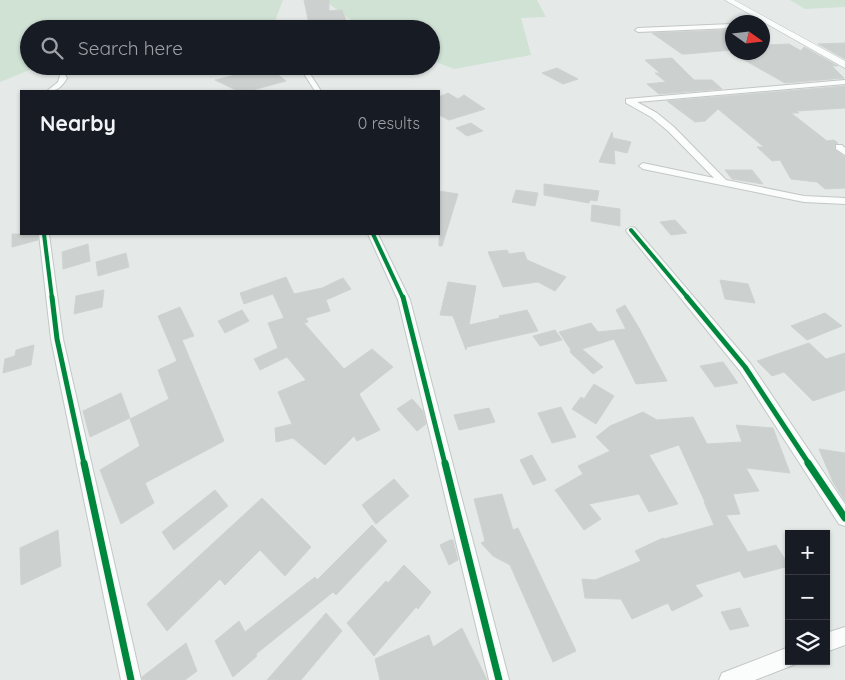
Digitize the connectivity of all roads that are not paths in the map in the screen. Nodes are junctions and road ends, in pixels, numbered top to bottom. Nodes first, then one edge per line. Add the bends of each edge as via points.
1 (729, 0) edge
2 (752, 15) edge
3 (725, 26) edge
4 (770, 26) edge
5 (638, 30) dead end
6 (845, 66) edge
7 (62, 75) edge
8 (308, 75) edge
9 (845, 82) edge
10 (51, 90) edge
11 (317, 90) edge
12 (643, 166) dead end
13 (723, 182) junction
14 (845, 201) edge
15 (631, 230) dead end
16 (44, 235) edge
17 (373, 235) edge
18 (845, 518) edge
19 (845, 636) edge
20 (830, 642) edge
21 (785, 659) edge
22 (132, 680) edge
23 (499, 680) edge
24 (729, 680) edge

1 - 2 street
3 - 5 street
4 - 6 street
7 - 10 street via 61,83
8 - 11 street
9 - 13 street via 629,101 671,129
12 - 13 street
13 - 14 street via 804,199
15 - 18 street via 745,367
16 - 22 street via 57,340
17 - 23 street via 404,300
19 - 20 street
21 - 24 street

